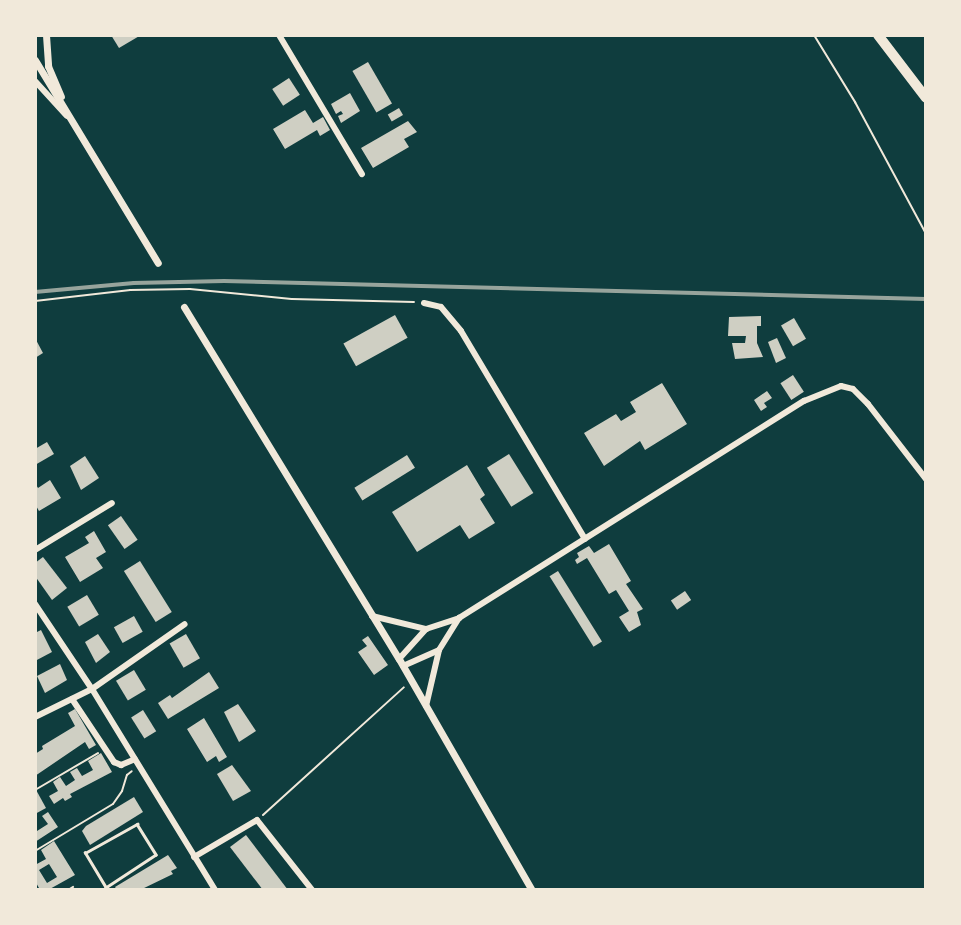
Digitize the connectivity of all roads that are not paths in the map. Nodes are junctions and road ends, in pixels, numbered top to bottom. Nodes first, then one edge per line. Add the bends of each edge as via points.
1 (46, 35) edge
2 (279, 35) edge
3 (878, 35) edge
4 (35, 60) edge
5 (35, 81) edge
6 (926, 98) edge
7 (73, 123) junction
8 (362, 174) dead end
9 (158, 263) dead end
10 (424, 303) road end
11 (184, 307) dead end
12 (926, 479) edge
13 (112, 503) dead end
14 (585, 539) junction
15 (35, 550) edge
16 (35, 604) edge
17 (372, 616) junction
18 (459, 618) junction
19 (45, 619) junction
20 (35, 624) edge
21 (185, 624) dead end
22 (426, 629) junction
23 (439, 650) junction
24 (401, 662) junction
25 (92, 689) junction
26 (72, 699) junction
27 (426, 706) junction
28 (35, 718) edge
29 (137, 762) junction
30 (137, 824) joint
31 (194, 857) junction
32 (215, 890) edge
33 (312, 890) edge
34 (532, 890) edge

1 - 7 street via 48,66
2 - 8 street
3 - 6 highway
4 - 7 street
5 - 7 street
7 - 9 street
10 - 14 street via 441,307 461,331
11 - 17 street
12 - 14 street via 868,404 853,389 841,386 804,401
13 - 15 street
14 - 18 street
16 - 19 street
17 - 22 street
17 - 24 street
18 - 22 street
18 - 23 street
19 - 20 street
19 - 25 street
21 - 25 street
22 - 24 street
23 - 24 street
23 - 27 street
24 - 27 street
25 - 26 street
25 - 29 street
26 - 28 street
26 - 29 street via 104,750 121,765
27 - 34 street
29 - 31 street
30 - 30 lane via 156,855 106,888 85,853
31 - 32 street
31 - 33 street via 257,820

